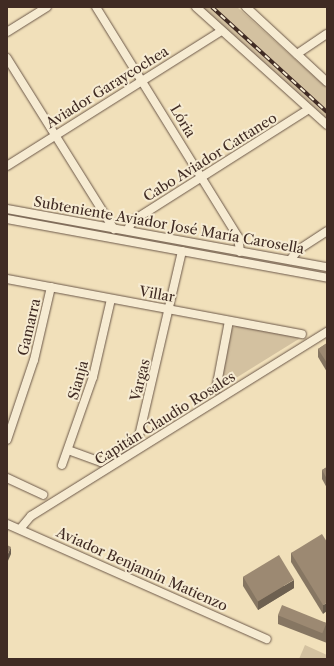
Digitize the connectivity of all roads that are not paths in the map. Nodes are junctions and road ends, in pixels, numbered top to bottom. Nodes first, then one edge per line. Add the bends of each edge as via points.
1 (47, 7) edge
2 (96, 7) edge
3 (196, 7) edge
4 (246, 7) edge
5 (221, 30) junction
6 (7, 32) edge
7 (327, 34) edge
8 (297, 54) junction
9 (7, 58) edge
10 (142, 79) junction
11 (327, 82) edge
12 (309, 109) junction
13 (327, 125) edge
14 (55, 135) junction
15 (7, 166) edge
16 (202, 177) junction
17 (7, 209) edge
18 (7, 219) edge
19 (114, 229) junction
20 (127, 230) junction
21 (327, 231) edge
22 (182, 251) junction
23 (240, 252) junction
24 (290, 260) junction
25 (327, 267) edge
26 (327, 278) edge
27 (7, 279) edge
28 (51, 287) junction
29 (111, 299) junction
30 (171, 310) junction
31 (229, 321) junction
32 (327, 332) edge
33 (302, 334) dead end
34 (216, 389) dead end
35 (7, 440) edge
36 (68, 450) junction
37 (62, 465) dead end
38 (7, 478) edge
39 (43, 495) dead end
40 (7, 524) edge
41 (20, 529) junction
42 (267, 639) dead end

1 - 6 street
2 - 10 street, Lória
3 - 5 street
4 - 8 street
5 - 10 street, Aviador Garaycochea
5 - 12 street
7 - 8 street
8 - 11 street
9 - 14 street
10 - 14 street, Aviador Garaycochea
10 - 16 street, Lória
12 - 13 street
12 - 16 street, Cabo Aviador Cattaneo
14 - 15 street, Aviador Garaycochea
14 - 19 street
16 - 20 street, Cabo Aviador Cattaneo via 134,220
16 - 23 street, Lória via 238,236
17 - 19 street, Subteniente Aviador José María Carosella
18 - 22 street
19 - 20 street, Subteniente Aviador José María Carosella
20 - 23 street, Subteniente Aviador José María Carosella
21 - 24 street via 298,250
22 - 26 street
22 - 30 street, Vargas
23 - 24 street, Subteniente Aviador José María Carosella
24 - 25 street, Subteniente Aviador José María Carosella
27 - 28 street, Villar
28 - 29 street, Villar
28 - 35 street, Gamarra via 34,360
29 - 30 street, Villar
29 - 36 street, Sianja via 93,377
30 - 31 street, Villar
30 - 36 street, Vargas via 139,436 101,462
31 - 33 street, Villar
31 - 34 street
32 - 41 street, Capitán Claudio Rosales via 32,516
36 - 37 street, Sianja
38 - 39 street
40 - 41 street, Aviador Benjamín Matienzo
41 - 42 street, Aviador Benjamín Matienzo

